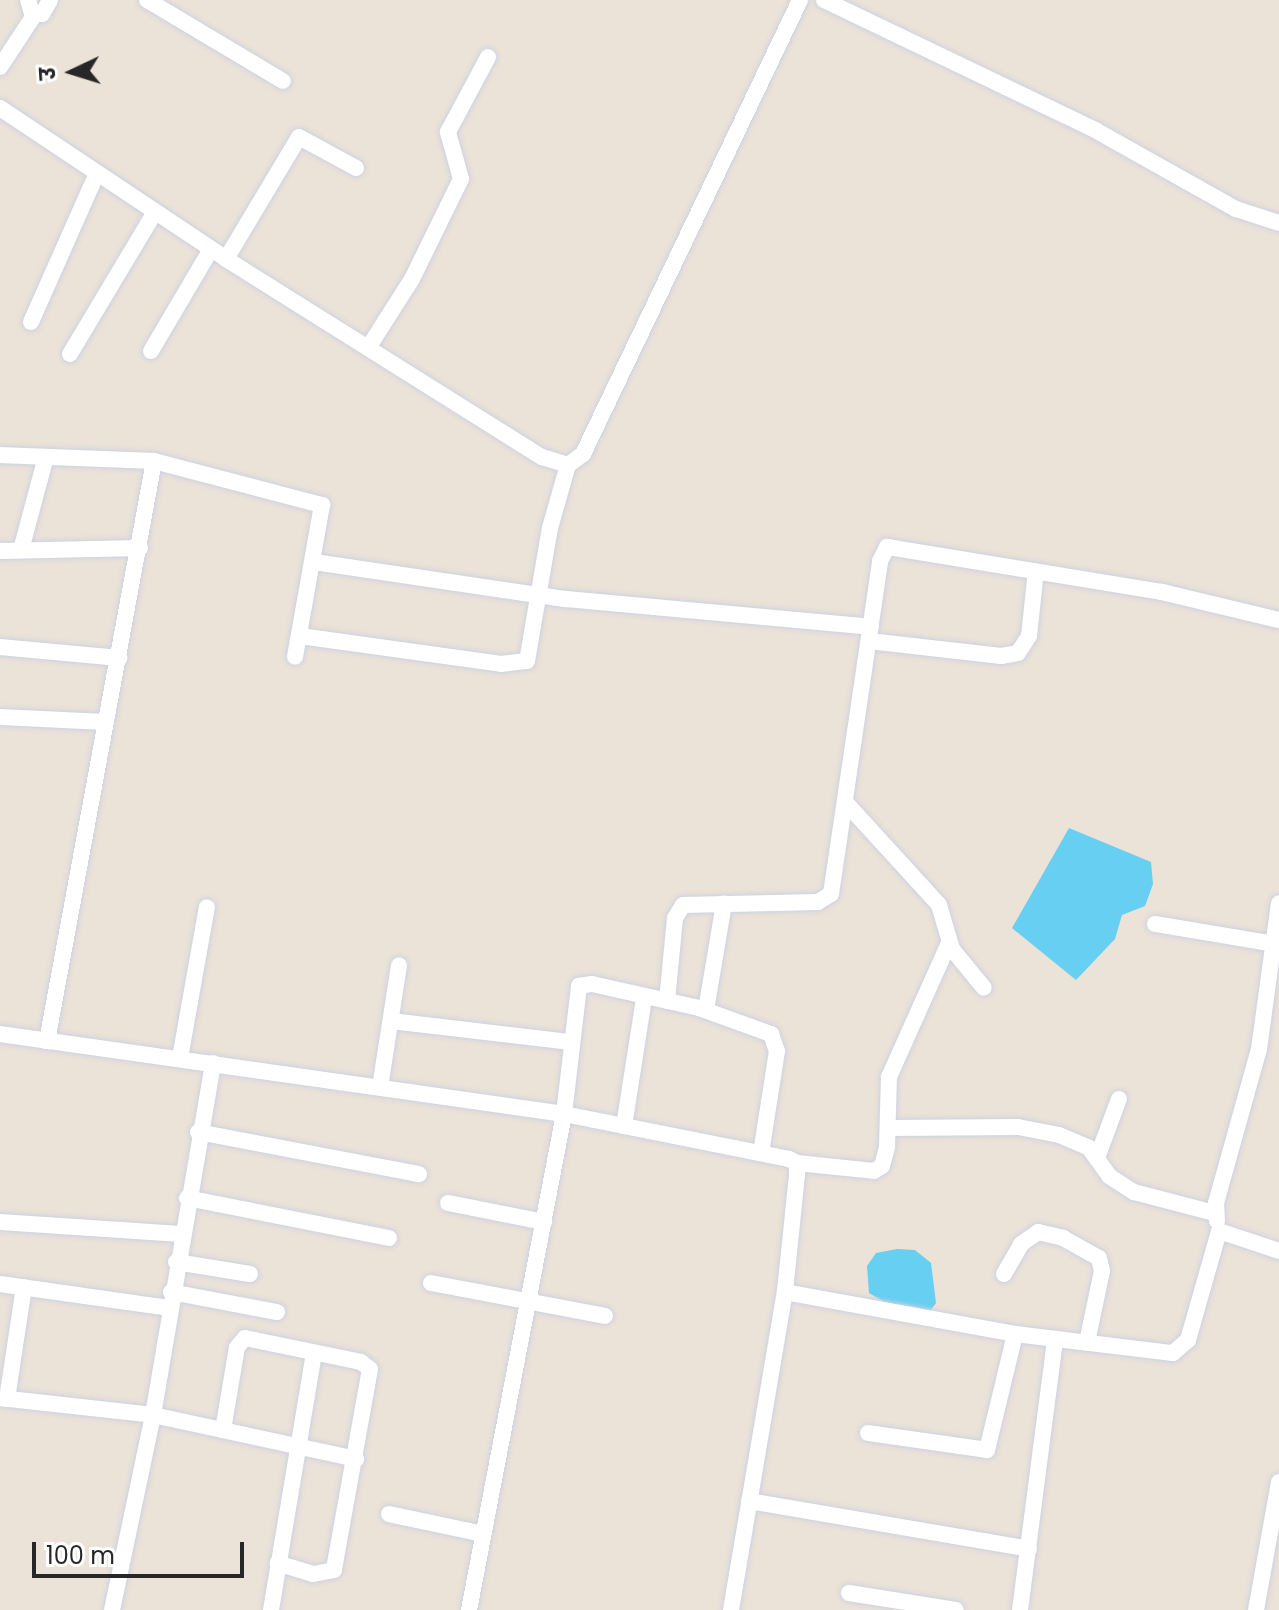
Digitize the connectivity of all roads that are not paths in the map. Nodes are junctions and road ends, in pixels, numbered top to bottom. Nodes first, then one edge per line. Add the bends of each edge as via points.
1 (50, 0) edge
2 (147, 0) edge
3 (800, 0) edge
4 (824, 0) edge
5 (31, 7) edge
6 (488, 57) dead end
7 (0, 67) edge
8 (283, 81) dead end
9 (0, 108) edge
10 (356, 168) dead end
11 (97, 173) junction
12 (155, 212) junction
13 (1279, 223) edge
14 (211, 249) junction
15 (226, 259) junction
16 (31, 322) dead end
17 (368, 348) junction
18 (151, 351) dead end
19 (70, 354) dead end
20 (0, 455) edge
21 (46, 457) junction
22 (154, 461) junction
23 (568, 465) junction
24 (140, 548) junction
25 (21, 550) junction
26 (0, 551) edge
27 (314, 562) junction
28 (1036, 571) junction
29 (541, 595) junction
30 (1279, 620) edge
31 (870, 634) junction
32 (300, 636) junction
33 (0, 647) edge
34 (295, 657) dead end
35 (119, 658) junction
36 (0, 717) edge
37 (105, 722) junction
38 (846, 803) junction
39 (1279, 903) edge
40 (724, 904) junction
41 (207, 907) dead end
42 (1155, 924) dead end
43 (949, 943) junction
44 (1275, 944) junction
45 (399, 965) dead end
46 (984, 988) dead end
47 (644, 998) junction
48 (667, 1001) junction
49 (706, 1010) junction
50 (391, 1021) junction
51 (0, 1034) edge
52 (47, 1041) junction
53 (571, 1042) junction
54 (180, 1058) junction
55 (213, 1063) junction
56 (380, 1087) junction
57 (1119, 1099) dead end
58 (564, 1114) junction
59 (624, 1126) junction
60 (889, 1128) junction
61 (198, 1132) junction
62 (761, 1153) junction
63 (1097, 1158) junction
64 (797, 1163) junction
65 (419, 1174) dead end
66 (187, 1198) junction
67 (448, 1203) dead end
68 (1214, 1213) junction
69 (0, 1222) edge
70 (544, 1222) junction
71 (1219, 1231) junction
72 (181, 1234) junction
73 (389, 1238) dead end
74 (1279, 1251) edge
75 (176, 1262) junction
76 (250, 1274) dead end
77 (1004, 1274) dead end
78 (431, 1283) dead end
79 (0, 1284) edge
80 (24, 1287) junction
81 (785, 1292) junction
82 (170, 1300) junction
83 (529, 1300) junction
84 (277, 1312) dead end
85 (605, 1316) dead end
86 (1015, 1334) junction
87 (1055, 1339) junction
88 (1087, 1342) junction
89 (314, 1354) junction
90 (3, 1398) edge
91 (153, 1415) junction
92 (223, 1430) junction
93 (868, 1433) dead end
94 (296, 1445) junction
95 (356, 1459) junction
96 (1279, 1482) edge
97 (749, 1501) junction
98 (389, 1514) dead end
99 (483, 1534) junction
100 (1029, 1549) junction
101 (278, 1563) junction
102 (849, 1593) dead end
103 (1260, 1609) edge
104 (112, 1610) edge
105 (271, 1610) edge
106 (469, 1610) edge
107 (731, 1610) edge
108 (956, 1610) edge
109 (1020, 1610) edge

1 - 5 street via 42,14
2 - 8 street
3 - 23 street via 583,454
4 - 13 street via 1095,130 1236,209
5 - 7 street
6 - 17 street via 448,132 461,179 412,279
9 - 11 street
10 - 15 street via 299,137
11 - 12 street
11 - 16 street
12 - 14 street
12 - 19 street
14 - 15 street
14 - 18 street
15 - 17 street
17 - 23 street via 542,457
20 - 21 street
21 - 22 street
21 - 25 street
22 - 24 street
22 - 27 street via 322,505
23 - 29 street via 550,528
24 - 25 street
24 - 35 street
25 - 26 street
27 - 29 street
27 - 32 street
28 - 30 street via 1162,592
28 - 31 street via 1029,636 1018,653 1001,656
28 - 31 street via 887,547 880,561
29 - 31 street
29 - 32 street via 530,656 522,664
31 - 38 street
32 - 34 street
33 - 35 street
35 - 37 street
36 - 37 street
37 - 52 street
38 - 40 street via 834,883 825,899
38 - 43 street via 939,905
39 - 44 street
40 - 48 street via 678,909
40 - 49 street
41 - 54 street
42 - 44 street
43 - 46 street
43 - 60 street via 889,1077
44 - 68 street via 1259,1049
45 - 50 street
47 - 48 street
47 - 53 street via 583,984 576,991
47 - 59 street
48 - 49 street
49 - 62 street via 775,1039
50 - 53 street
50 - 56 street
51 - 52 street
52 - 54 street
53 - 58 street
54 - 55 street
55 - 56 street
55 - 61 street
56 - 58 street
57 - 63 street
58 - 59 street
58 - 70 street
59 - 62 street
60 - 63 street via 1018,1127 1059,1135 1089,1148
60 - 64 street via 885,1158 874,1171
61 - 65 street
61 - 66 street
62 - 64 street
63 - 68 street via 1109,1176 1134,1192
64 - 81 street
66 - 72 street
66 - 73 street
67 - 70 street
68 - 71 street
69 - 72 street
70 - 83 street
71 - 74 street
71 - 88 street via 1188,1340 1179,1350 1165,1353
72 - 75 street
75 - 76 street
75 - 82 street
77 - 88 street via 1021,1244 1038,1232 1063,1238 1099,1258 1102,1271
78 - 83 street
79 - 80 street
80 - 82 street
80 - 90 street
81 - 86 street
81 - 97 street
82 - 84 street
82 - 91 street
83 - 85 street
83 - 99 street
86 - 87 street
86 - 93 street via 987,1450
87 - 88 street
87 - 100 street
89 - 92 street via 241,1340
89 - 94 street
89 - 95 street via 361,1362 370,1369
90 - 91 street
91 - 92 street
91 - 104 street
92 - 94 street
94 - 95 street
94 - 101 street
95 - 101 street via 334,1570 313,1574
96 - 103 street
97 - 100 street
97 - 107 street
98 - 99 street
99 - 106 street
100 - 109 street
101 - 105 street
102 - 108 street

